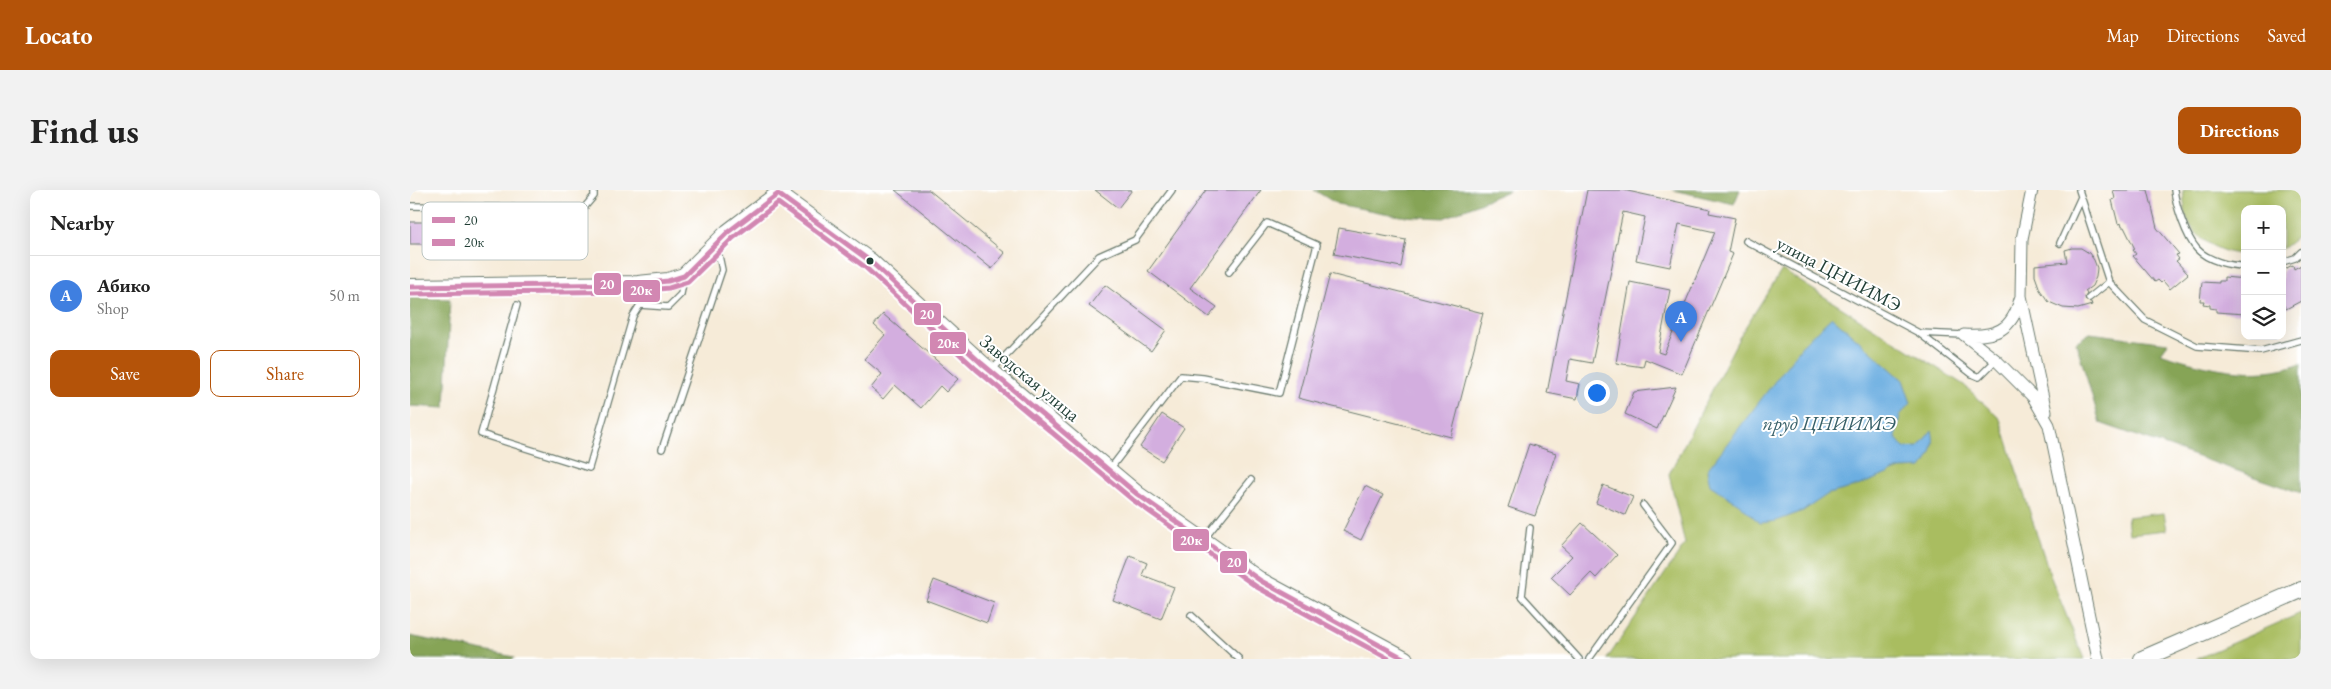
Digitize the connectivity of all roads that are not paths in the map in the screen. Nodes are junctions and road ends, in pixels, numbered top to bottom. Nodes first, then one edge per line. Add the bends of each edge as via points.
1 (594, 190) edge
2 (1172, 190) edge
3 (2032, 190) edge
4 (2079, 190) edge
5 (2174, 190) edge
6 (777, 191) edge
7 (2080, 197) junction
8 (588, 203) edge
9 (1746, 241) dead end
10 (716, 244) junction
11 (2060, 244) dead end
12 (2301, 252) edge
13 (2286, 261) edge
14 (2241, 266) edge
15 (1229, 272) dead end
16 (684, 276) junction
17 (2108, 282) junction
18 (410, 287) edge
19 (2021, 296) junction
20 (2089, 298) dead end
21 (517, 305) dead end
22 (1919, 334) junction
23 (1964, 335) junction
24 (2301, 340) edge
25 (1996, 360) junction
26 (991, 371) junction
27 (2049, 425) junction
28 (662, 449) dead end
29 (1109, 471) junction
30 (1251, 480) dead end
31 (1643, 505) dead end
32 (1530, 528) dead end
33 (1202, 541) junction
34 (2301, 590) edge
35 (1191, 615) dead end
36 (1239, 659) edge
37 (1405, 659) edge
38 (1579, 659) edge
39 (1589, 659) edge
40 (2098, 659) edge
41 (2142, 659) edge

1 - 8 lane
2 - 26 lane via 1135,240 1099,256
3 - 19 street via 2022,239
4 - 7 lane
5 - 14 lane via 2183,221 2198,250 2226,266
6 - 10 street, Заводская улица
6 - 26 street, Заводская улица via 870,261
7 - 11 lane
7 - 17 lane
9 - 22 lane, улица ЦНИИМЭ
10 - 16 street, Заводская улица
10 - 28 lane via 722,270
12 - 13 lane
15 - 29 lane via 1267,223 1317,245 1279,393 1181,376
16 - 18 street via 638,284
16 - 21 lane via 681,294 668,307 640,305 633,316 589,468 481,434
17 - 20 lane
17 - 24 lane via 2146,320 2197,346 2261,351
19 - 23 street via 2016,315 2008,326 1995,333
19 - 27 street
22 - 23 lane, улица ЦНИИМЭ
22 - 25 lane, улица ЦНИИМЭ via 1979,377
23 - 25 street
25 - 27 street via 2033,397
26 - 29 street, Заводская улица
27 - 40 street
29 - 33 street, Заводская улица
30 - 33 lane
31 - 39 lane via 1672,544
32 - 38 lane via 1522,596
33 - 37 street, Заводская улица via 1261,581
34 - 41 street
35 - 36 lane

